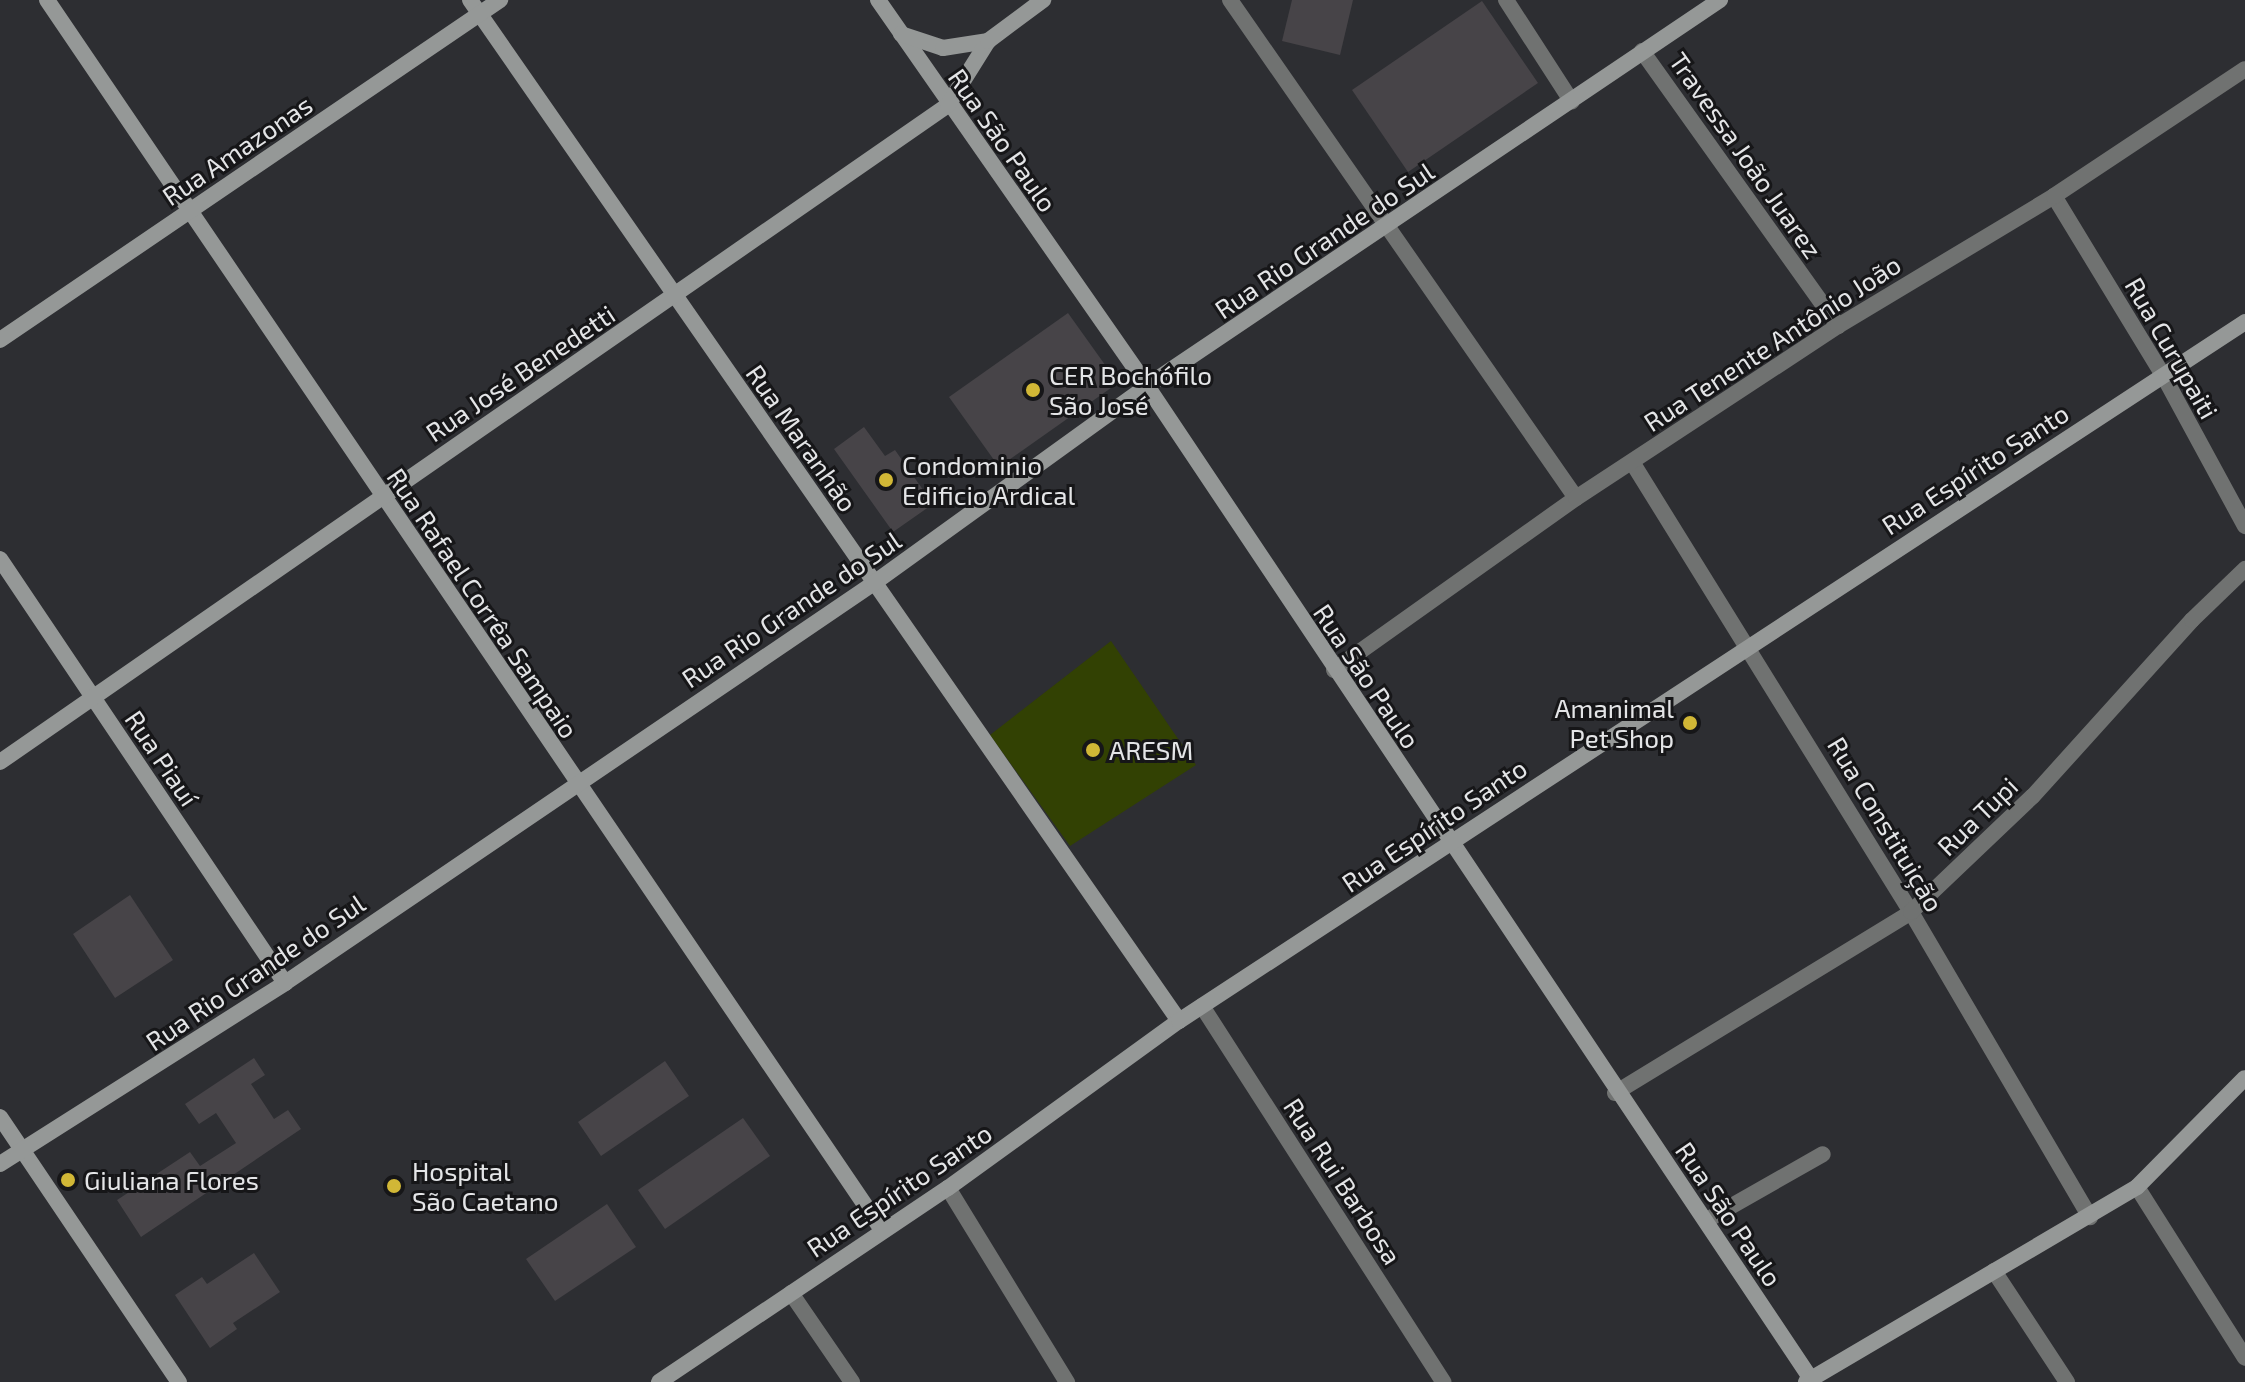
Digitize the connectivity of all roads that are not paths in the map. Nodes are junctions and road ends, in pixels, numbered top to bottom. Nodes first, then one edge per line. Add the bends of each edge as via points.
1 (47, 0) edge
2 (470, 0) edge
3 (500, 0) edge
4 (878, 0) edge
5 (1043, 0) edge
6 (1230, 0) edge
7 (1506, 0) edge
8 (1720, 0) edge
9 (479, 14) junction
10 (900, 33) junction
11 (988, 41) junction
12 (1642, 51) junction
13 (2245, 69) edge
14 (1572, 102) junction
15 (948, 105) junction
16 (2054, 196) junction
17 (190, 211) junction
18 (1386, 230) junction
19 (675, 297) junction
20 (2245, 322) edge
21 (1838, 326) junction
22 (0, 340) edge
23 (2163, 375) junction
24 (1147, 386) junction
25 (1632, 462) junction
26 (382, 496) junction
27 (1576, 498) junction
28 (2245, 526) edge
29 (0, 559) edge
30 (2245, 569) edge
31 (874, 583) junction
32 (1749, 645) junction
33 (1334, 670) junction
34 (93, 698) junction
35 (0, 762) edge
36 (577, 783) junction
37 (1450, 843) junction
38 (1911, 912) junction
39 (285, 983) junction
40 (1202, 1006) junction
41 (1179, 1021) junction
42 (2244, 1082) edge
43 (1615, 1093) junction
44 (0, 1117) edge
45 (23, 1152) junction
46 (1823, 1154) dead end
47 (0, 1164) edge
48 (2137, 1187) junction
49 (948, 1188) junction
50 (2090, 1217) junction
51 (1707, 1220) junction
52 (882, 1230) junction
53 (1994, 1271) junction
54 (791, 1293) junction
55 (2245, 1358) edge
56 (1810, 1381) edge
57 (179, 1382) edge
58 (659, 1382) edge
59 (852, 1382) edge
60 (1067, 1382) edge
61 (1443, 1382) edge
62 (2067, 1382) edge

1 - 17 street, Rua Rafael Corrêa Sampaio
2 - 9 street, Rua Maranhão
3 - 9 street, Rua Amazonas
4 - 10 street, Rua São Paulo
5 - 11 street, Rua José Benedetti
6 - 18 street
7 - 14 street
8 - 12 street, Rua Rio Grande do Sul
9 - 17 street, Rua Amazonas
9 - 19 street, Rua Maranhão
10 - 11 street via 943,48
10 - 15 street, Rua São Paulo
11 - 15 street, Rua José Benedetti
12 - 14 street, Rua Rio Grande do Sul
12 - 21 street, Travessa João Juarez
13 - 16 street, Rua Tenente Antônio João
14 - 18 street, Rua Rio Grande do Sul
15 - 19 street, Rua José Benedetti
15 - 24 street, Rua São Paulo
16 - 21 street, Rua Tenente Antônio João
16 - 23 street, Rua Curupaiti
17 - 22 street, Rua Amazonas
17 - 26 street, Rua Rafael Corrêa Sampaio
18 - 24 street, Rua Rio Grande do Sul
18 - 27 street
19 - 26 street, Rua José Benedetti
19 - 31 street, Rua Maranhão
20 - 23 street, Rua Espírito Santo
21 - 25 street, Rua Tenente Antônio João
23 - 28 street, Rua Curupaiti
23 - 32 street, Rua Espírito Santo
24 - 31 street, Rua Rio Grande do Sul
24 - 33 street, Rua São Paulo
25 - 27 street, Rua Tenente Antônio João
25 - 32 street, Rua Constituição
26 - 34 street, Rua José Benedetti
26 - 36 street, Rua Rafael Corrêa Sampaio
27 - 33 street, Rua Tenente Antônio João
29 - 34 street, Rua Piauí
30 - 38 street, Rua Tupi via 2033,796
31 - 36 street, Rua Rio Grande do Sul
31 - 41 street, Rua Maranhão
32 - 37 street, Rua Espírito Santo
32 - 38 street, Rua Constituição
33 - 37 street, Rua São Paulo
34 - 35 street, Rua José Benedetti
34 - 39 street, Rua Piauí
36 - 39 street, Rua Rio Grande do Sul
36 - 52 street, Rua Rafael Corrêa Sampaio
37 - 40 street, Rua Espírito Santo
37 - 43 street, Rua São Paulo
38 - 43 street, Rua Tupi
38 - 50 street, Rua Constituição
39 - 45 street, Rua Rio Grande do Sul
40 - 41 street, Rua Espírito Santo
40 - 61 street, Rua Rui Barbosa
41 - 49 street, Rua Espírito Santo
42 - 48 street
43 - 51 street, Rua São Paulo
44 - 45 street
45 - 47 street, Rua Rio Grande do Sul
45 - 57 street
46 - 51 street
48 - 50 street
48 - 55 street
49 - 52 street, Rua Espírito Santo
49 - 60 street
50 - 53 street
51 - 56 street, Rua São Paulo
52 - 54 street, Rua Espírito Santo
53 - 56 street
53 - 62 street
54 - 58 street, Rua Espírito Santo
54 - 59 street

